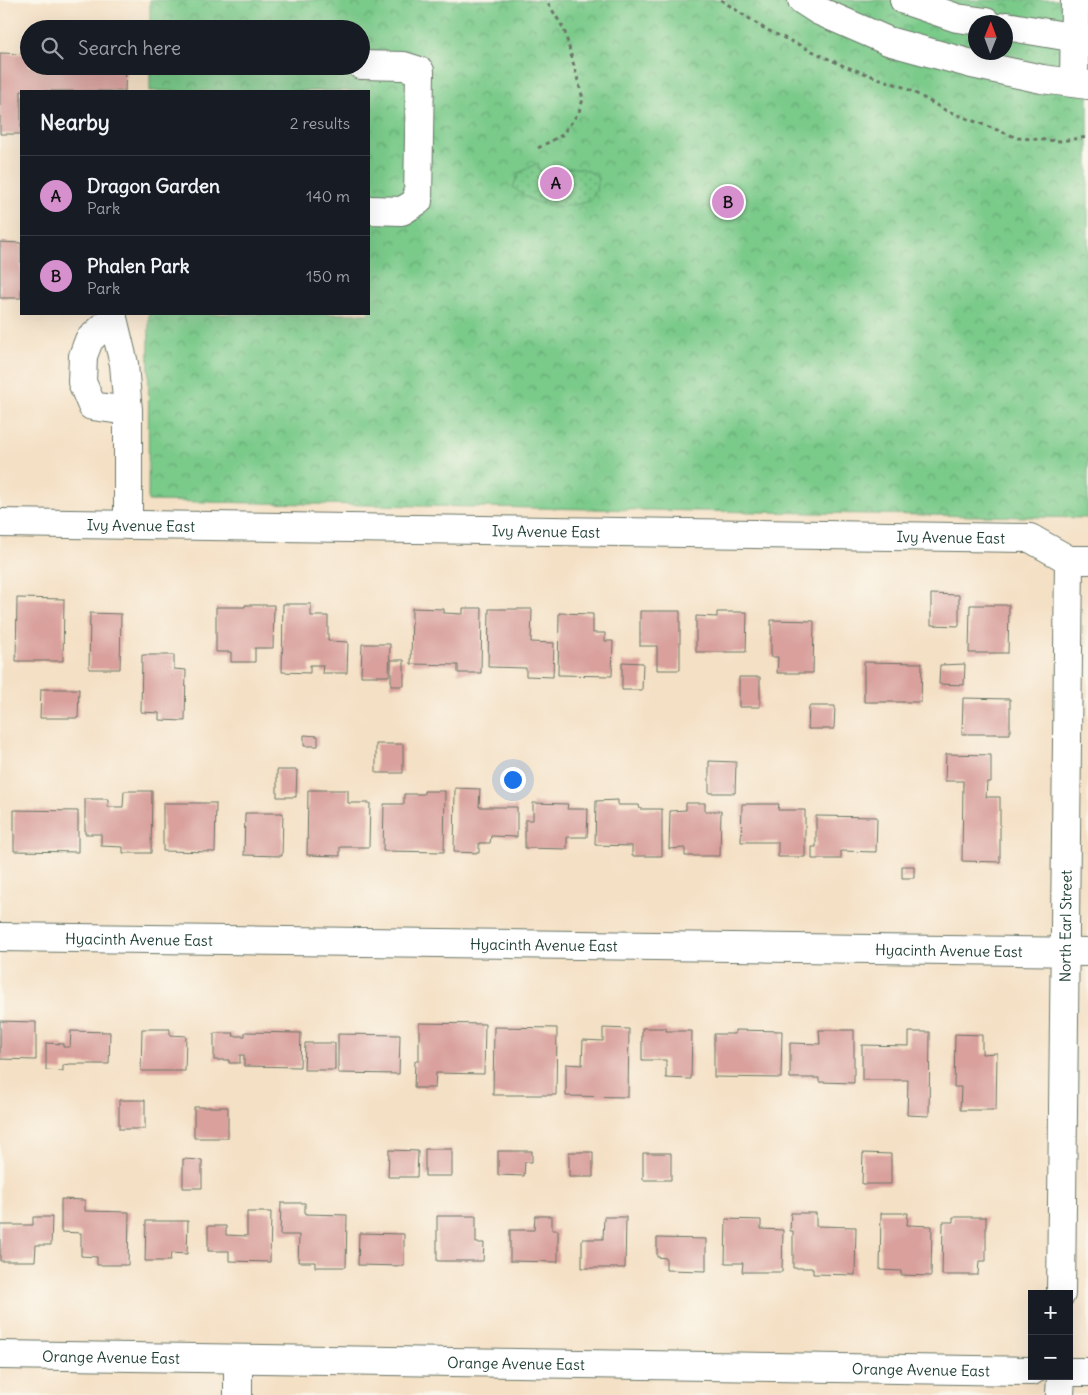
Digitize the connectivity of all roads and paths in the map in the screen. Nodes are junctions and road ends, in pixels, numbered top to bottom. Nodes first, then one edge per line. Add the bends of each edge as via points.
1 (546, 0) edge
2 (721, 0) edge
3 (802, 0) edge
4 (904, 0) edge
5 (1075, 0) edge
6 (968, 20) edge
7 (1013, 27) edge
8 (1081, 39) edge
9 (370, 65) edge
10 (1081, 84) edge
11 (1088, 137) edge
12 (538, 148) dead end
13 (370, 210) edge
14 (112, 316) edge
15 (128, 411) junction
16 (0, 523) edge
17 (128, 525) junction
18 (1079, 560) edge
19 (0, 937) edge
20 (1076, 951) edge
21 (1061, 1290) edge
22 (0, 1355) edge
23 (238, 1359) junction
24 (1028, 1371) edge
25 (1073, 1372) edge
26 (1088, 1372) edge
27 (1060, 1380) edge
28 (238, 1395) edge
29 (1060, 1395) edge

1 - 12 path via 564,29 583,99 579,112 562,135
2 - 11 path via 765,29 836,62 906,88 945,110 1018,138 1060,141
3 - 10 street via 819,12 888,41 1042,80
4 - 6 street
5 - 8 street
7 - 8 street
8 - 10 street
9 - 13 street via 404,66 420,71 418,200 402,211
14 - 15 street via 124,364
14 - 15 street via 89,340 83,356 82,382 92,406
15 - 17 street
16 - 17 street, Ivy Avenue East
17 - 18 street, Ivy Avenue East via 1030,538
18 - 20 street, North Earl Street
19 - 20 street, Hyacinth Avenue East
20 - 21 street, North Earl Street
22 - 23 street, Orange Avenue East
23 - 24 street, Orange Avenue East
23 - 28 street
25 - 26 street
27 - 29 street

